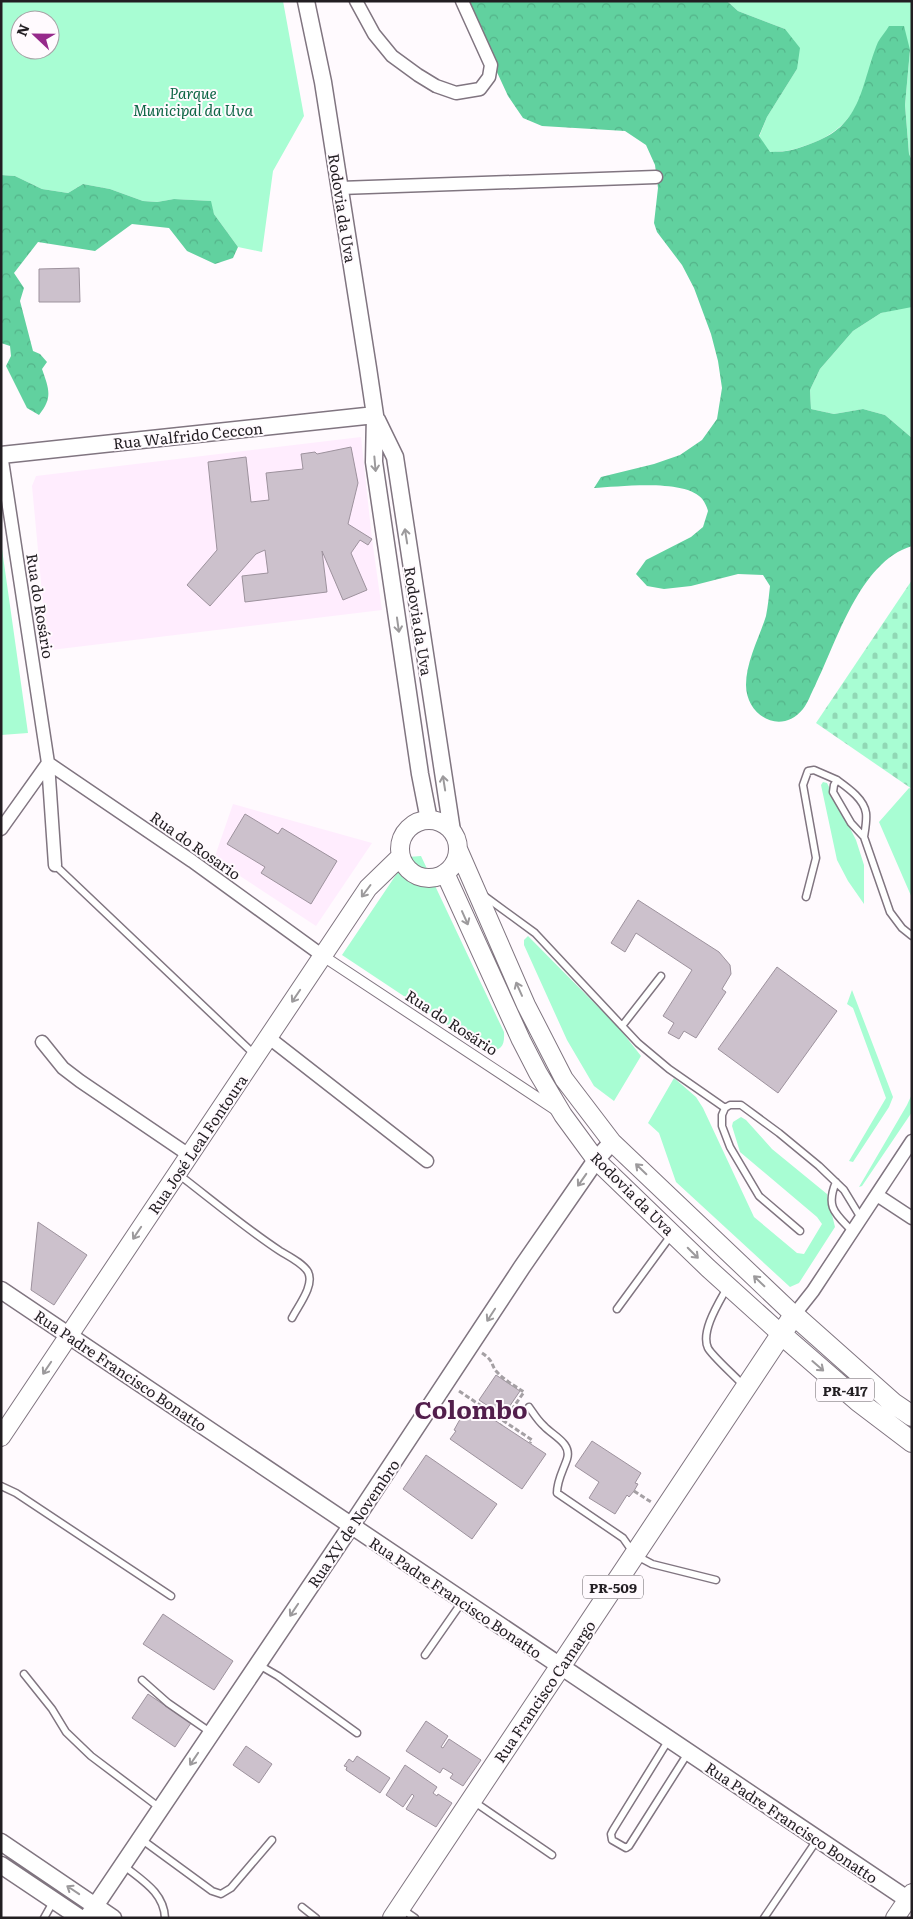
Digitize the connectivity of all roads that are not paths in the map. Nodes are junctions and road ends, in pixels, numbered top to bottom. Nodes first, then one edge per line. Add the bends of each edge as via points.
1 (306, 1) edge
2 (356, 1) edge
3 (462, 1) edge
4 (656, 177) dead end
5 (340, 188) junction
6 (374, 415) junction
7 (1, 454) edge
8 (48, 763) junction
9 (837, 780) junction
10 (429, 820) junction
11 (1, 829) edge
12 (452, 831) junction
13 (864, 837) junction
14 (458, 849) junction
15 (400, 857) junction
16 (55, 864) joint
17 (445, 873) junction
18 (474, 888) junction
19 (806, 897) dead end
20 (912, 936) edge
21 (323, 956) junction
22 (661, 976) dead end
23 (622, 1026) junction
24 (268, 1037) junction
25 (42, 1042) dead end
26 (256, 1056) junction
27 (724, 1108) junction
28 (563, 1115) junction
29 (912, 1141) edge
30 (612, 1142) junction
31 (190, 1155) junction
32 (596, 1160) junction
33 (427, 1161) dead end
34 (177, 1174) junction
35 (836, 1182) junction
36 (877, 1195) junction
37 (912, 1218) edge
38 (862, 1219) junction
39 (800, 1231) dead end
40 (853, 1232) junction
41 (673, 1233) junction
42 (728, 1286) junction
43 (1, 1290) edge
44 (617, 1309) dead end
45 (794, 1315) junction
46 (292, 1318) dead end
47 (781, 1334) junction
48 (69, 1335) junction
49 (746, 1388) junction
50 (529, 1407) dead end
51 (912, 1416) edge
52 (1, 1437) edge
53 (912, 1442) edge
54 (1, 1486) edge
55 (351, 1526) junction
56 (635, 1555) junction
57 (716, 1580) dead end
58 (171, 1596) dead end
59 (463, 1601) junction
60 (425, 1655) dead end
61 (258, 1664) junction
62 (560, 1667) junction
63 (24, 1674) dead end
64 (142, 1680) dead end
65 (211, 1733) junction
66 (357, 1733) dead end
67 (669, 1740) junction
68 (688, 1753) junction
69 (472, 1800) junction
70 (160, 1808) junction
71 (140, 1839) junction
72 (818, 1839) junction
73 (272, 1840) dead end
74 (1, 1842) edge
75 (552, 1855) dead end
76 (1, 1865) edge
77 (122, 1865) junction
78 (910, 1898) edge
79 (54, 1900) junction
80 (302, 1907) dead end
81 (91, 1911) edge
82 (402, 1914) edge
83 (44, 1918) edge
84 (80, 1918) edge
85 (114, 1918) edge
86 (165, 1918) edge
87 (316, 1918) edge
88 (764, 1918) edge
89 (895, 1918) edge

1 - 5 street, Rodovia da Uva
2 - 3 street via 374,34 392,56 436,86 456,93 480,89 489,77 491,64
4 - 5 street
5 - 6 street, Rodovia da Uva
6 - 7 street, Rua Walfrido Ceccon
6 -> 10 street, Rodovia da Uva via 374,462
12 -> 6 street, Rodovia da Uva via 394,457
7 - 8 street, Rua do Rosário
8 - 11 street
8 - 16 street, Rua do Rosário
8 - 21 street, Rua do Rosario via 192,861
9 - 13 lane via 833,792 851,823
9 - 13 lane via 864,805 867,815
9 - 19 lane via 814,770 808,771 803,785 816,858
10 - 12 main road via 438,821
10 - 15 main road via 420,821 406,831 401,839
12 - 14 main road
13 - 20 lane via 890,912
14 - 17 main road via 452,866
14 - 18 main road, Rodovia da Uva / PR-417
15 - 17 main road via 418,877 437,877
15 -> 21 main road, Rua José Leal Fontoura via 368,888
16 - 26 lane
17 -> 28 main road, Rodovia da Uva / PR-417 via 521,1040
18 - 23 lane via 535,933
30 -> 18 main road, Rodovia da Uva / PR-417 via 564,1079 526,1005
21 -> 24 main road, Rua José Leal Fontoura
21 - 28 street, Rua do Rosário
22 - 23 lane
23 - 27 lane via 669,1069
24 - 26 main road, Rua José Leal Fontoura
24 - 33 street
25 - 31 street via 74,1077
26 - 31 main road, Rua José Leal Fontoura
27 - 35 lane via 742,1105
27 - 39 lane via 722,1126 730,1147 759,1196
28 - 32 main road, Rodovia da Uva / PR-417
29 - 36 street
30 - 32 street, Rua XV de Novembro
45 -> 30 main road, Rodovia da Uva / PR-417
31 - 34 main road, Rua José Leal Fontoura
32 - 41 main road, Rodovia da Uva / PR-417
32 -> 55 street, Rua XV de Novembro
34 - 46 lane via 308,1271 307,1289
34 -> 48 main road, Rua José Leal Fontoura
35 - 38 lane
35 - 40 lane via 830,1195 834,1213
36 - 37 street
36 - 38 street
38 - 40 street
40 - 45 street
41 -> 42 main road, Rodovia da Uva / PR-417
41 - 44 lane
42 - 47 main road, Rodovia da Uva / PR-417
42 - 49 lane via 712,1316 706,1335 708,1348
43 - 48 street, Rua Padre Francisco Bonatto
45 - 47 main road, Rua Francisco Camargo / PR-509
45 - 51 main road, Rodovia da Uva / PR-417
47 - 49 main road, Rua Francisco Camargo / PR-509
47 -> 53 main road, Rodovia da Uva / PR-417 via 858,1401
48 -> 52 main road, Rua José Leal Fontoura
48 - 55 street, Rua Padre Francisco Bonatto
49 - 56 main road, Rua Francisco Camargo / PR-509
50 - 56 lane via 568,1451 557,1493 623,1538
54 - 58 lane
55 - 59 street, Rua Padre Francisco Bonatto
55 -> 61 street, Rua XV de Novembro
56 - 57 lane via 652,1564
56 - 62 main road, Rua Francisco Camargo / PR-509
59 - 60 lane
59 - 62 street, Rua Padre Francisco Bonatto
61 - 65 street, Rua XV de Novembro
61 - 66 lane
62 - 67 street, Rua Padre Francisco Bonatto
62 - 69 main road, Rua Francisco Camargo / PR-509
63 - 70 lane via 66,1732 91,1756
64 - 65 lane
65 -> 70 street, Rua XV de Novembro
67 - 68 street, Rua Padre Francisco Bonatto
67 - 68 lane via 613,1830 612,1840 626,1848 629,1846
68 - 72 street, Rua Padre Francisco Bonatto
69 - 75 lane
69 - 82 main road, Rua Francisco Camargo / PR-509
70 - 71 street, Rua XV de Novembro
71 - 73 lane via 212,1891 221,1894 231,1888
71 - 77 street, Rua XV de Novembro
72 - 78 street, Rua Padre Francisco Bonatto
72 - 88 lane
81 -> 74 street
76 - 79 street
77 - 81 street, Rua XV de Novembro
77 - 86 lane via 152,1887 162,1904
78 - 89 main road
79 - 83 lane
79 - 84 street
80 - 87 lane
81 - 85 street

